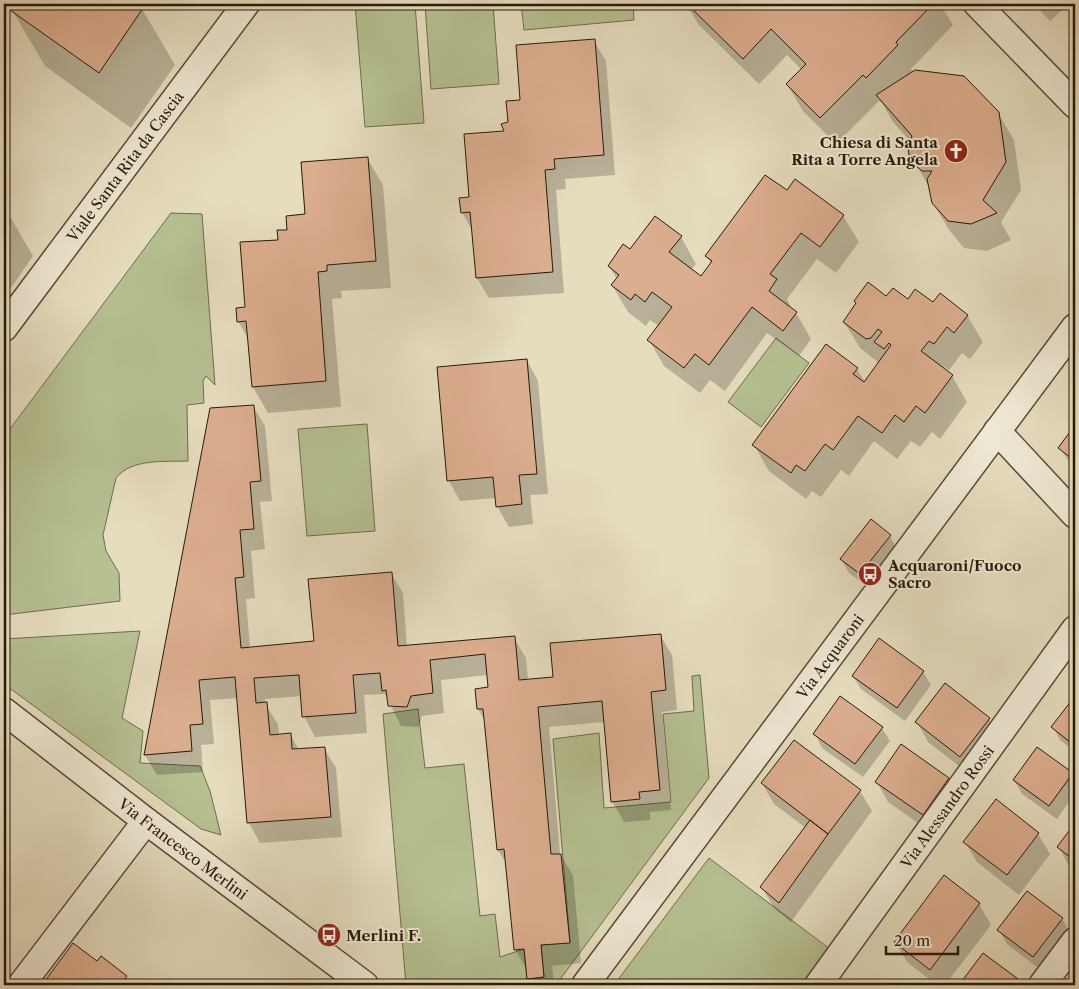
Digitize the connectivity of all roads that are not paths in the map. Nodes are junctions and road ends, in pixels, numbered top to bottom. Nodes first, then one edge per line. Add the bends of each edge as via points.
1 (246, 4) edge
2 (978, 4) edge
3 (1075, 105) edge
4 (1075, 327) edge
5 (4, 328) edge
6 (997, 431) junction
7 (1075, 515) edge
8 (1075, 629) edge
9 (4, 711) edge
10 (146, 822) junction
11 (1075, 941) edge
12 (21, 985) edge
13 (365, 985) edge
14 (585, 985) edge
15 (818, 985) edge
16 (1042, 985) edge

1 - 5 street, Viale Santa Rita da Cascia
2 - 3 street
4 - 6 street, Via Acquaroni
6 - 7 street
6 - 14 street, Via Acquaroni
8 - 15 street, Via Alessandro Rossi
9 - 10 street, Via Francesco Merlini
10 - 12 street
10 - 13 street, Via Francesco Merlini
11 - 16 street

